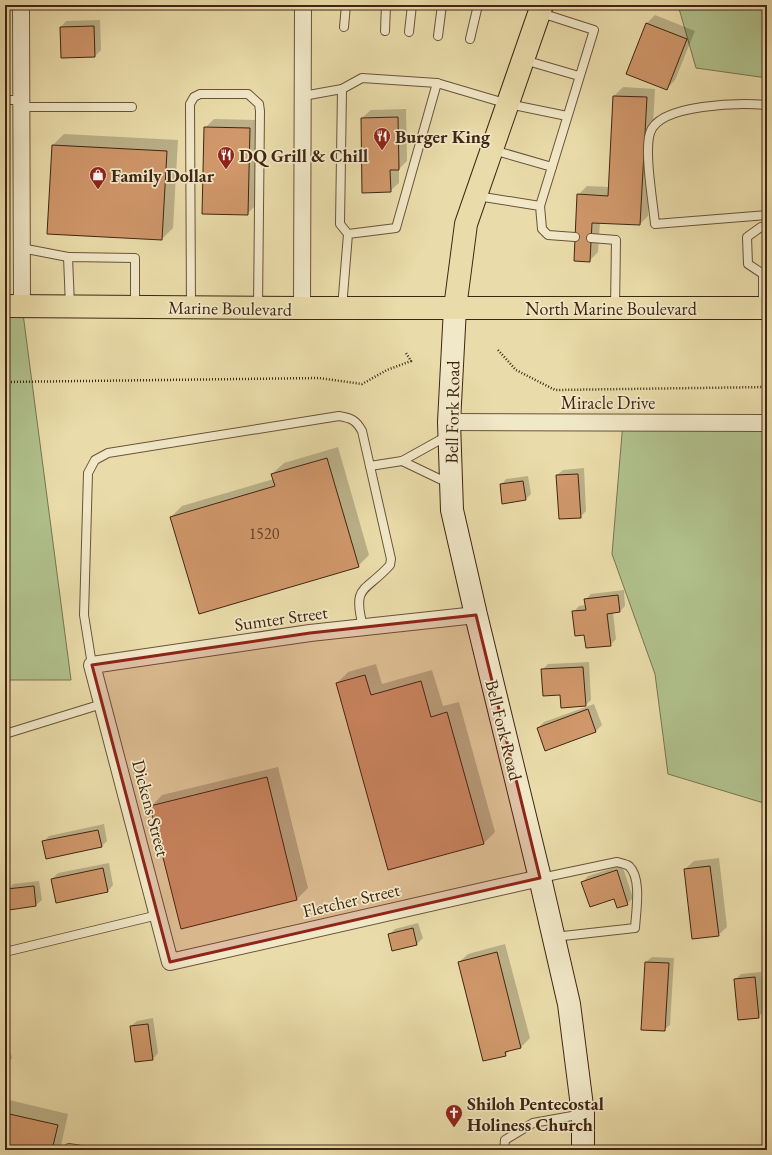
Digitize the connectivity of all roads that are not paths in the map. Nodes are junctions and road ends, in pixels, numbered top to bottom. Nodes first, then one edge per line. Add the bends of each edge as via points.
1 (21, 5) edge
2 (303, 5) edge
3 (346, 5) edge
4 (386, 5) edge
5 (412, 5) edge
6 (442, 5) edge
7 (478, 5) edge
8 (541, 9) edge
9 (344, 27) dead end
10 (385, 31) dead end
11 (409, 32) dead end
12 (438, 36) dead end
13 (470, 39) dead end
14 (523, 59) junction
15 (579, 76) junction
16 (437, 83) junction
17 (342, 89) junction
18 (303, 96) junction
19 (16, 102) edge
20 (508, 104) junction
21 (767, 105) edge
22 (132, 107) dead end
23 (567, 116) junction
24 (492, 150) junction
25 (552, 167) junction
26 (476, 196) junction
27 (540, 206) junction
28 (764, 216) edge
29 (764, 229) edge
30 (348, 234) junction
31 (575, 237) dead end
32 (591, 238) dead end
33 (21, 248) junction
34 (68, 257) junction
35 (765, 272) edge
36 (13, 306) edge
37 (70, 306) junction
38 (135, 307) junction
39 (191, 307) junction
40 (258, 308) junction
41 (302, 308) junction
42 (342, 308) junction
43 (455, 308) junction
44 (615, 308) junction
45 (765, 308) edge
46 (767, 423) edge
47 (449, 428) junction
48 (402, 461) junction
49 (370, 466) junction
50 (451, 485) junction
51 (476, 615) junction
52 (363, 627) junction
53 (92, 665) junction
54 (102, 704) junction
55 (5, 734) edge
56 (540, 878) junction
57 (158, 915) junction
58 (554, 937) junction
59 (5, 952) edge
60 (170, 962) joint
61 (583, 1114) junction
62 (69, 1150) edge
63 (81, 1150) edge
64 (504, 1150) edge
65 (583, 1150) edge

1 - 19 street
2 - 18 street
3 - 9 lane
4 - 10 lane
5 - 11 lane
6 - 12 lane
7 - 13 lane
8 - 14 main road
8 - 15 lane via 594,30
14 - 15 lane
14 - 20 main road
15 - 23 lane
16 - 17 lane via 362,78
16 - 20 lane
16 - 30 lane via 396,228
17 - 18 lane
17 - 30 lane via 340,224
18 - 41 street
19 - 22 lane
19 - 33 street
20 - 23 lane
20 - 24 main road
21 - 28 lane via 744,103 683,110 658,121 650,131 648,145 655,224
23 - 25 lane
24 - 25 lane
24 - 26 main road
25 - 27 lane
26 - 27 lane
26 - 43 main road via 466,224
27 - 31 lane via 542,229 548,235
28 - 29 lane
29 - 35 lane via 747,237 748,264
30 - 42 lane
32 - 44 lane via 616,240
33 - 34 lane
33 - 36 street
34 - 37 lane
34 - 38 lane via 135,258
35 - 45 lane
36 - 37 main road, Marine Boulevard
37 - 38 main road, Marine Boulevard
38 - 39 main road, Marine Boulevard
39 - 40 main road, Marine Boulevard
39 - 40 lane via 190,104 194,97 200,94 248,94 259,104 260,111
40 - 41 main road, Marine Boulevard
41 - 42 main road, Marine Boulevard
42 - 43 main road, Marine Boulevard
43 - 44 main road, North Marine Boulevard
43 - 47 main road, Bell Fork Road
44 - 45 main road, North Marine Boulevard
46 - 47 street, Miracle Drive
47 - 48 lane
47 - 50 main road, Bell Fork Road
48 - 49 lane
48 - 50 lane
49 - 52 lane via 391,559 390,565 364,588 358,598
49 - 53 lane via 357,422 350,417 339,416 108,453 95,460 88,473 84,615
50 - 51 main road, Bell Fork Road via 452,510
51 - 52 street, Sumter Street
51 - 56 main road, Bell Fork Road
52 - 53 street, Sumter Street
53 - 54 street, Dickens Street
54 - 55 lane
54 - 57 street, Dickens Street
56 - 58 main road, Bell Fork Road
56 - 58 lane via 617,862 628,865 635,875 638,896 635,928
56 - 60 street, Fletcher Street
57 - 59 lane
57 - 60 street, Dickens Street
58 - 61 main road, Bell Fork Road via 569,1004
61 - 64 lane via 534,1123 505,1140
61 - 65 main road, Bell Fork Road
62 - 63 lane

